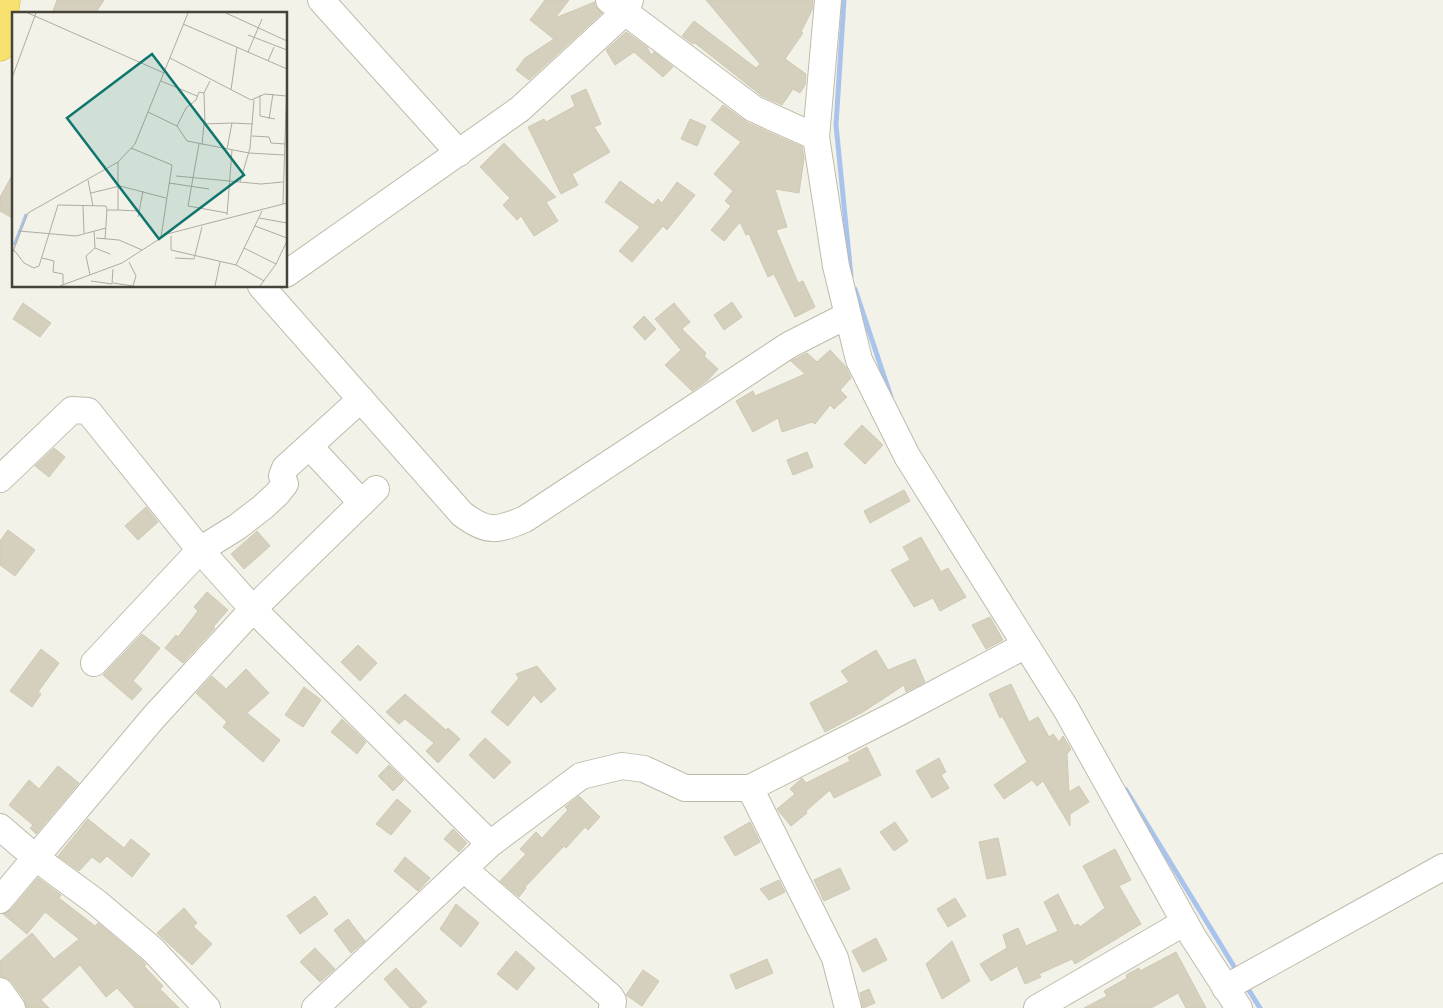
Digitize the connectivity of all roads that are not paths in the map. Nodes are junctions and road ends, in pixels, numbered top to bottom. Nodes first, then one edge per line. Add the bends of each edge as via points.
1 (6, 0) edge
2 (828, 0) edge
3 (326, 1) edge
4 (621, 4) edge
5 (6, 37) edge
6 (816, 137) junction
7 (458, 153) junction
8 (288, 273) edge
9 (266, 288) edge
10 (848, 315) junction
11 (361, 399) junction
12 (310, 447) junction
13 (0, 479) edge
14 (200, 550) junction
15 (253, 609) junction
16 (1026, 645) junction
17 (94, 663) dead end
18 (750, 788) junction
19 (0, 827) edge
20 (490, 844) junction
21 (36, 858) junction
22 (1443, 867) edge
23 (464, 869) junction
24 (0, 900) edge
25 (1184, 922) junction
26 (1234, 990) edge
27 (0, 991) edge
28 (12, 1008) edge
29 (208, 1008) edge
30 (315, 1008) edge
31 (612, 1008) edge
32 (848, 1008) edge
33 (1037, 1008) edge

1 - 5 highway
2 - 6 street
3 - 7 street
4 - 6 street via 754,109
4 - 7 street via 520,109
6 - 10 street via 836,266
7 - 8 street
9 - 11 street
10 - 11 street via 789,345 525,519 509,525 485,528 462,514
10 - 16 street via 859,360 907,456
11 - 12 street
12 - 14 street via 285,468 282,476 285,484 277,494 237,527
12 - 15 street via 369,496
13 - 14 street via 72,410 88,411
14 - 15 street
14 - 17 street
15 - 20 street
15 - 21 street via 153,718
16 - 18 street
16 - 25 street via 1066,709
18 - 20 street via 685,788 644,769 622,766 581,776
18 - 32 street via 835,958
19 - 21 street
20 - 23 street
21 - 24 street
21 - 29 street via 96,902 152,950
22 - 26 street
23 - 30 street
23 - 31 street via 610,996
25 - 26 street
25 - 33 street
27 - 28 street

